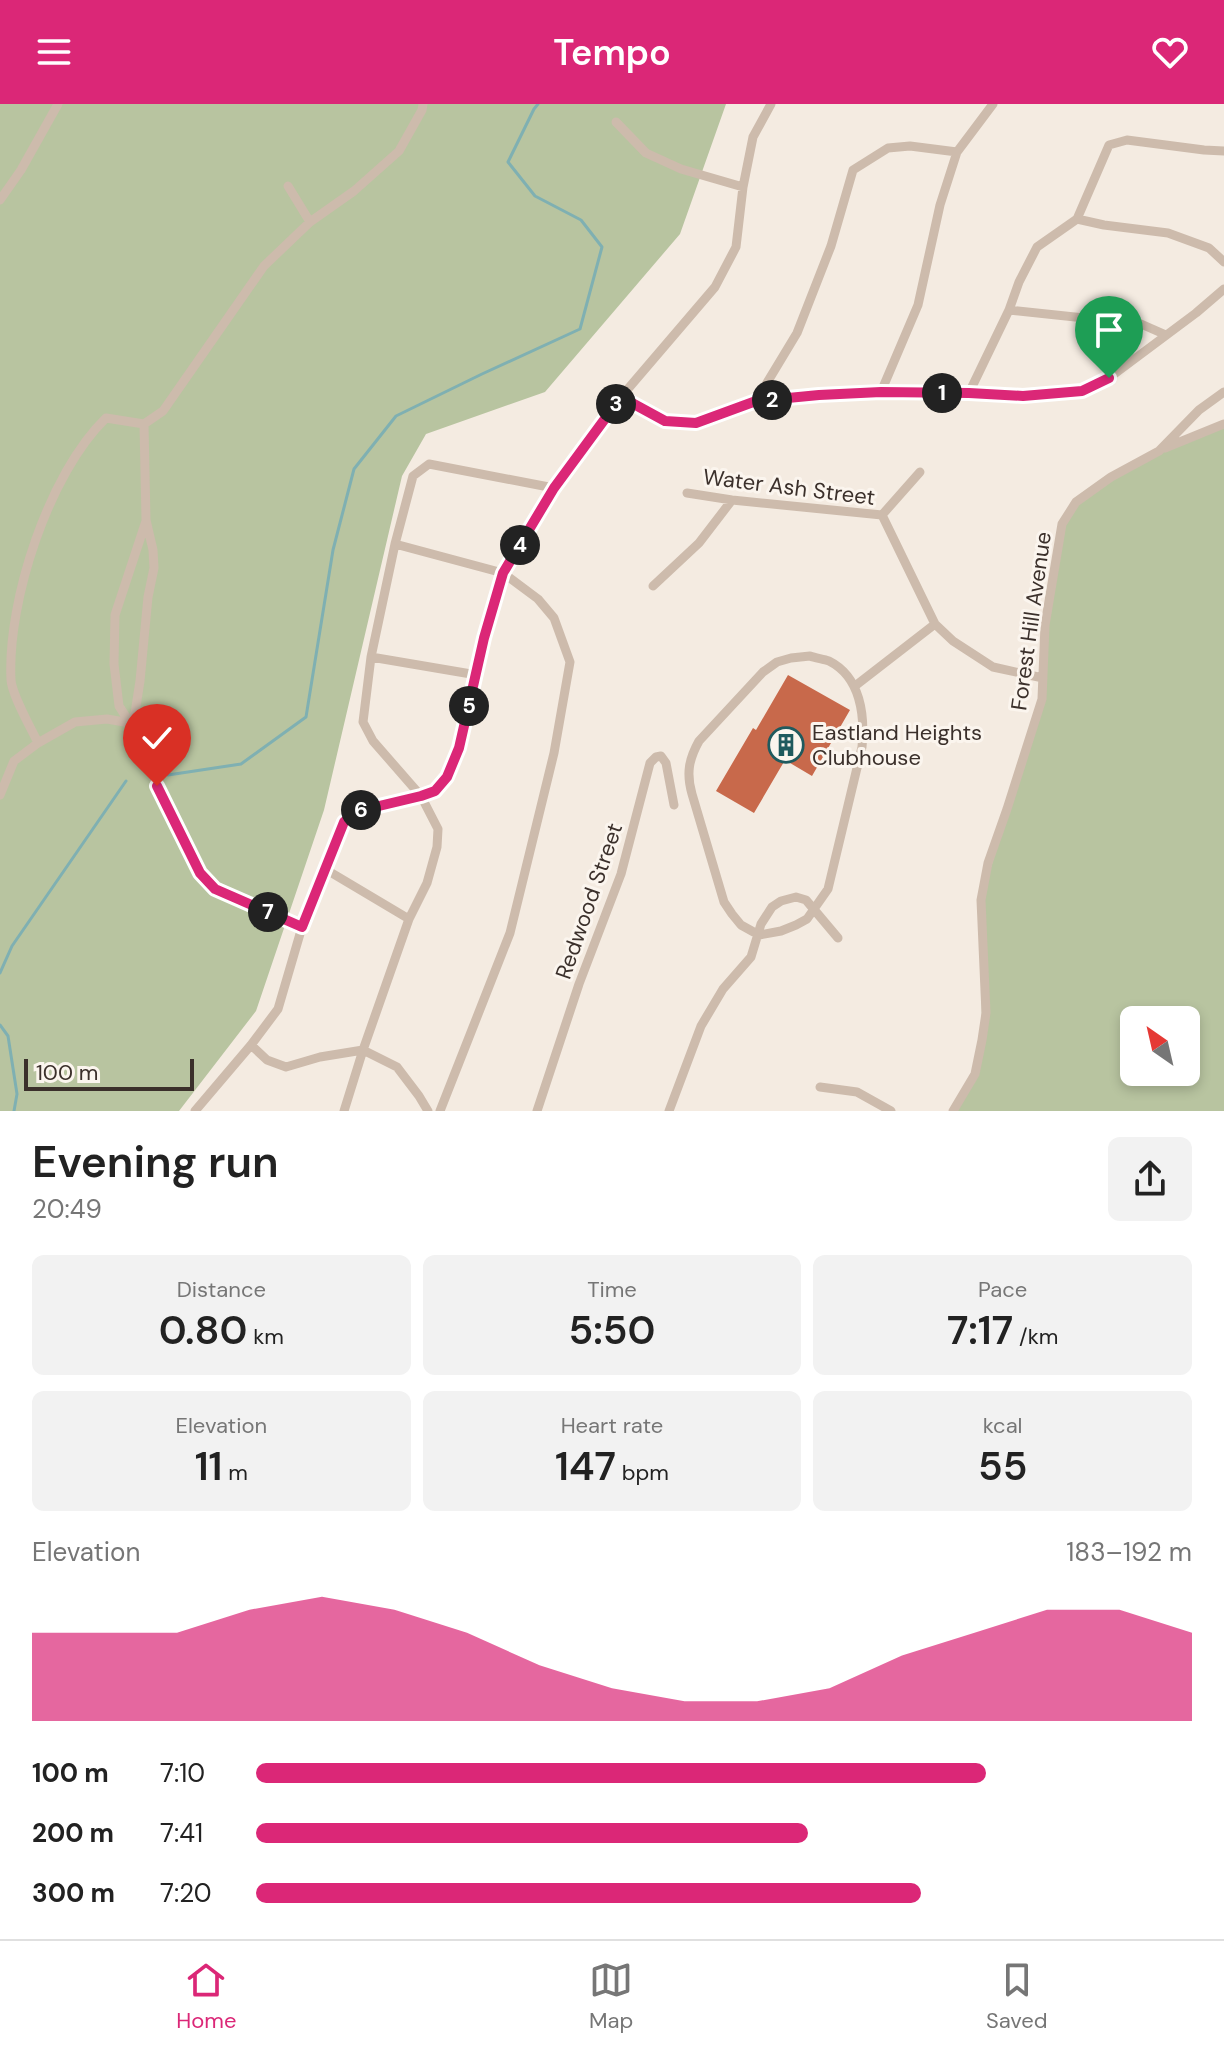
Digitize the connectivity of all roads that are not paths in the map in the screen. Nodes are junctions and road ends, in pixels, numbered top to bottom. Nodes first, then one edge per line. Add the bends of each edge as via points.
1 (58, 104) edge
2 (423, 104) edge
3 (771, 104) edge
4 (993, 104) edge
5 (616, 122) dead end
6 (1224, 151) edge
7 (957, 152) junction
8 (288, 186) dead end
9 (743, 187) junction
10 (0, 200) edge
11 (1077, 219) junction
12 (310, 222) junction
13 (1224, 262) edge
14 (1224, 289) edge
15 (1009, 310) junction
16 (1166, 335) junction
17 (881, 392) junction
18 (1224, 392) edge
19 (969, 393) junction
20 (621, 397) junction
21 (756, 401) junction
22 (144, 424) junction
23 (1224, 424) edge
24 (1159, 451) junction
25 (920, 472) dead end
26 (554, 488) junction
27 (687, 493) dead end
28 (732, 500) junction
29 (882, 515) junction
30 (146, 520) junction
31 (395, 544) junction
32 (503, 573) junction
33 (653, 586) dead end
34 (935, 624) junction
35 (371, 657) junction
36 (477, 675) junction
37 (1043, 678) junction
38 (855, 686) junction
39 (130, 723) junction
40 (38, 743) junction
41 (0, 795) edge
42 (421, 796) junction
43 (674, 805) dead end
44 (325, 869) junction
45 (813, 909) junction
46 (409, 919) junction
47 (302, 927) junction
48 (759, 935) junction
49 (838, 938) dead end
50 (251, 1045) junction
51 (363, 1050) junction
52 (820, 1087) dead end
53 (195, 1111) edge
54 (344, 1111) edge
55 (428, 1111) edge
56 (440, 1111) edge
57 (537, 1111) edge
58 (669, 1111) edge
59 (891, 1111) edge
60 (953, 1111) edge

1 - 10 street
2 - 12 street via 399,151
3 - 9 street via 753,137
4 - 7 street
5 - 9 street via 646,153
6 - 11 street via 1127,140 1109,145
7 - 17 street via 918,305
7 - 21 street via 888,148 853,170 797,333
8 - 12 street
9 - 20 street via 736,247 715,287
11 - 13 street via 1168,233 1209,248
11 - 15 street via 1037,247
12 - 22 street via 264,266 163,411
14 - 16 street
15 - 16 street via 1141,324
15 - 19 street
16 - 19 street via 1109,378 1082,391
17 - 19 street
17 - 21 street
18 - 24 street, Forest Hill Avenue
20 - 21 street via 665,421 696,423
20 - 26 street
22 - 30 street
22 - 40 street via 106,418 93,431 57,488 30,554 14,618 11,684
23 - 24 street
24 - 37 street, Forest Hill Avenue via 1076,502 1062,524 1045,625
25 - 29 street
26 - 31 street via 429,464 413,476
26 - 32 street
27 - 28 street, Water Ash Street
28 - 29 street, Water Ash Street
28 - 33 street via 699,543
29 - 34 street, Water Ash Street
30 - 39 street via 154,568
30 - 39 street via 115,615 116,689
31 - 32 street
31 - 35 street
32 - 36 street
32 - 56 street via 554,618 570,662 554,753 510,933
34 - 37 street, Water Ash Street via 993,667
34 - 38 street
35 - 36 street
35 - 42 street via 363,722
36 - 42 street via 447,777 435,791
37 - 60 street, Forest Hill Avenue via 1042,699 988,863 981,900 986,1013 975,1074
38 - 45 street via 862,709 862,747 828,889
38 - 48 street via 828,661 810,656 777,662 699,741 692,755 688,781 724,902 741,925
39 - 40 street via 75,722
39 - 47 street via 200,873 215,889
40 - 41 street via 14,761
42 - 44 street via 358,811 344,822
42 - 46 street via 438,829 437,847
43 - 57 street, Redwood Street via 666,763 656,757 621,874
44 - 46 street
44 - 47 street
45 - 48 street via 796,925
45 - 48 street via 796,897 781,901 766,914
45 - 49 street
46 - 51 street
47 - 50 street via 278,1009
48 - 58 street via 751,957 701,1026
50 - 51 street via 267,1060 286,1067
50 - 53 street
51 - 54 street
51 - 55 street via 397,1067
52 - 59 street via 857,1092

